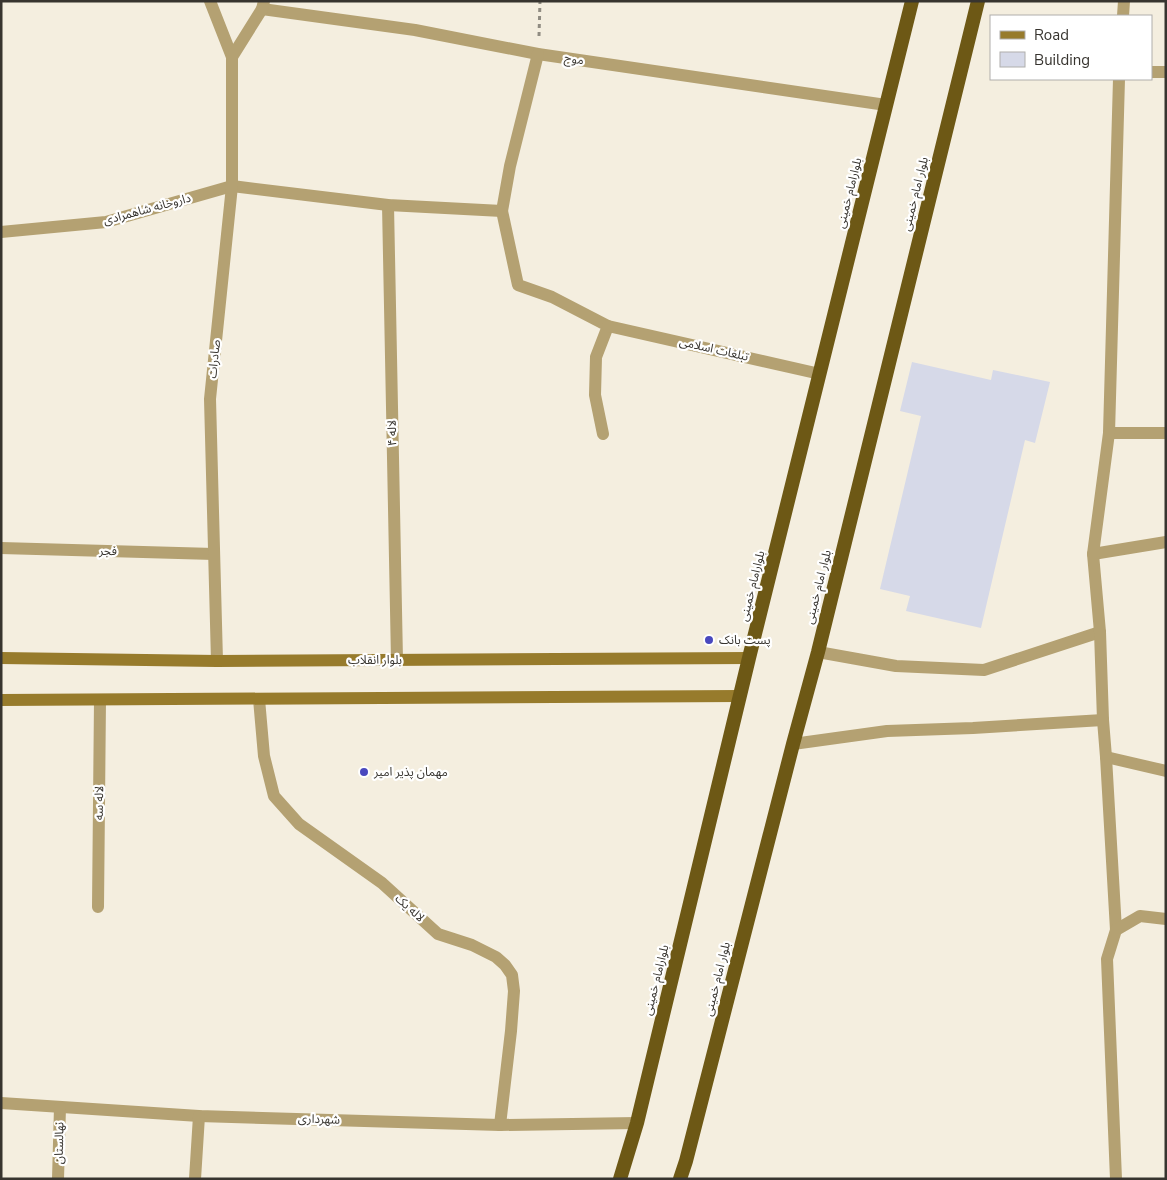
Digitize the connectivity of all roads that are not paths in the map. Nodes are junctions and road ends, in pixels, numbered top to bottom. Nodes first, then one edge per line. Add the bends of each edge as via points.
1 (210, 1) edge
2 (912, 1) edge
3 (978, 1) edge
4 (1124, 1) edge
5 (263, 5) edge
6 (1123, 15) edge
7 (538, 54) junction
8 (232, 57) junction
9 (1152, 72) edge
10 (1166, 72) edge
11 (1119, 80) edge
12 (886, 105) junction
13 (232, 186) junction
14 (388, 205) junction
15 (502, 211) junction
16 (1, 232) edge
17 (608, 326) junction
18 (820, 374) junction
19 (1109, 433) junction
20 (1166, 433) edge
21 (603, 434) dead end
22 (1166, 542) edge
23 (1, 548) edge
24 (214, 554) junction
25 (1093, 554) junction
26 (1100, 632) junction
27 (818, 652) junction
28 (1, 658) edge
29 (749, 658) junction
30 (396, 660) junction
31 (217, 661) junction
32 (740, 696) junction
33 (259, 699) junction
34 (1, 700) edge
35 (100, 700) junction
36 (1103, 720) junction
37 (793, 744) junction
38 (1106, 757) junction
39 (1166, 771) edge
40 (98, 907) dead end
41 (1166, 919) edge
42 (1116, 930) junction
43 (1, 1103) edge
44 (60, 1107) junction
45 (199, 1116) junction
46 (500, 1124) junction
47 (637, 1124) junction
48 (58, 1179) edge
49 (195, 1179) edge
50 (620, 1179) edge
51 (680, 1179) edge
52 (1116, 1179) edge

1 - 8 street, صادرات
2 - 12 highway, بلوارامام خمینی
3 - 27 highway, بلوار امام خمینی
4 - 6 street
5 - 7 street, موج
5 - 8 street
7 - 12 street, موج
7 - 15 street
8 - 13 street, صادرات
9 - 10 street
11 - 19 street
12 - 18 highway, بلوارامام خمینی
13 - 14 street
13 - 16 street, داروخانه شاهمرادی via 106,222
13 - 24 street, صادرات via 210,399
14 - 15 street
14 - 30 street, لاله ۴
15 - 17 street, تبلغات اسلامی via 518,285 552,297
17 - 18 street, تبلغات اسلامی
17 - 21 street via 596,357 595,395
18 - 29 highway, بلوارامام خمینی
19 - 20 street
19 - 25 street
22 - 25 street
23 - 24 street, فجر
24 - 31 street, صادرات
25 - 26 street
26 - 27 street via 984,670 896,666
26 - 36 street
27 - 37 highway, بلوار امام خمینی
28 - 31 main road, بلوار انقلاب
29 - 30 main road, بلوار انقلاب
29 - 32 highway, بلوارامام خمینی
30 - 31 main road, بلوار انقلاب
32 - 33 main road
32 - 47 highway, بلوارامام خمینی
33 - 35 main road
33 - 46 street, لاله یک via 264,756 274,796 299,824 382,883 438,934 496,957 512,975 511,1031
34 - 35 main road
35 - 40 street, لاله سه
36 - 37 street via 887,731
36 - 38 street
37 - 51 highway, بلوار امام خمینی
38 - 39 street
38 - 42 street
41 - 42 street via 1140,916
42 - 52 street via 1106,959
43 - 44 street, شهرداری
44 - 45 street, شهرداری
44 - 48 street, نهالستان
45 - 46 street, شهرداری
45 - 49 street
46 - 47 street, شهرداری
47 - 50 highway, بلوارامام خمینی

